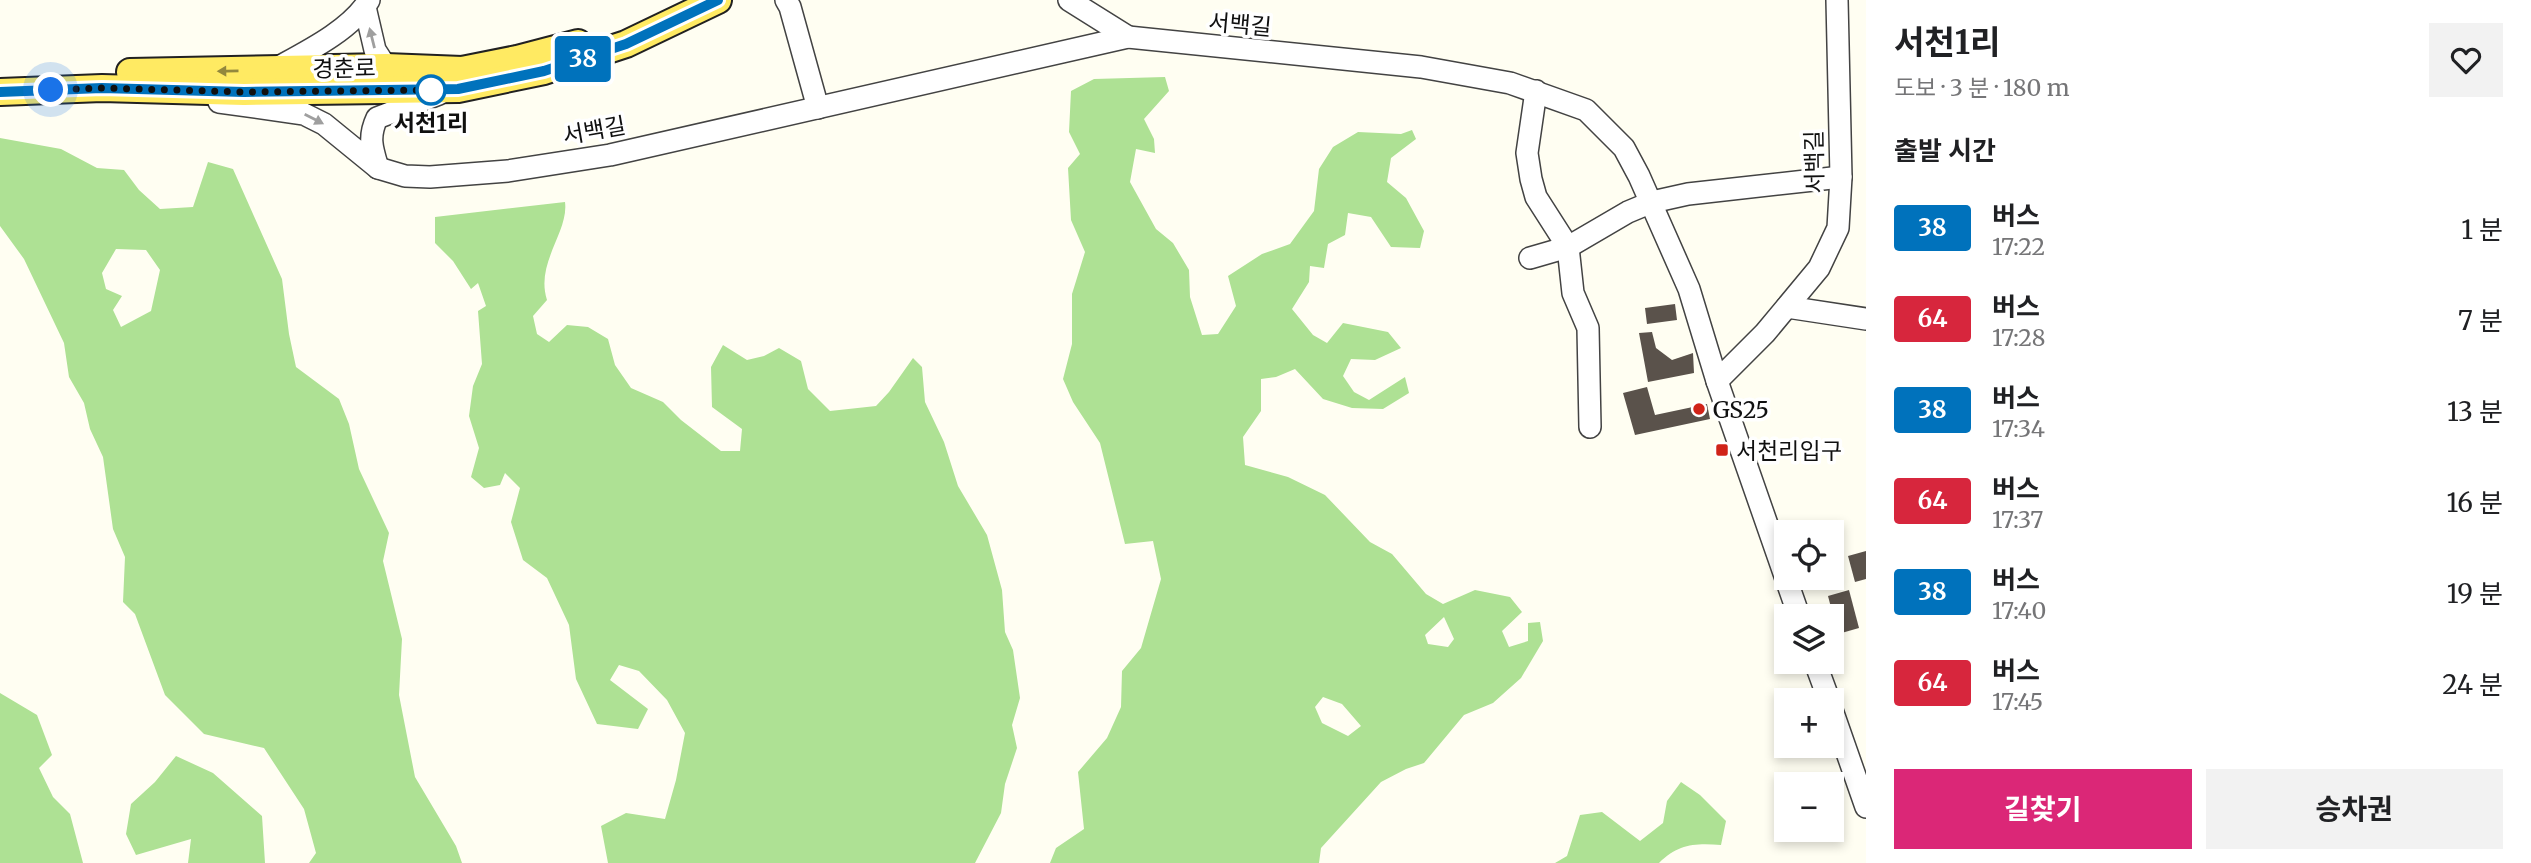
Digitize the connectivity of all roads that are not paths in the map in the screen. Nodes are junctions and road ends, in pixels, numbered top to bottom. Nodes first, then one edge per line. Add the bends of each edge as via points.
1 (676, 0) edge
2 (718, 0) edge
3 (786, 0) edge
4 (1069, 0) edge
5 (1837, 0) edge
6 (367, 3) edge
7 (1128, 37) junction
8 (386, 67) junction
9 (273, 70) junction
10 (808, 74) junction
11 (0, 75) edge
12 (102, 88) junction
13 (458, 89) junction
14 (1536, 91) junction
15 (0, 92) edge
16 (818, 108) junction
17 (773, 118) junction
18 (378, 168) junction
19 (1841, 177) junction
20 (1652, 202) junction
21 (1568, 247) junction
22 (1530, 258) dead end
23 (1787, 307) junction
24 (1866, 319) edge
25 (1717, 381) junction
26 (1590, 427) dead end
27 (1795, 604) edge
28 (1844, 744) edge
29 (1866, 807) edge

1 - 8 main road, 경춘로 via 636,22 517,59 462,70
2 - 13 main road, 경춘로 via 626,44 544,71
3 - 10 street
4 - 7 street
5 - 19 street, 서백길
8 -> 6 street via 375,50
6 - 9 street via 336,33
7 - 14 street, 서백길 via 1421,67
7 - 16 street, 서백길
8 - 9 main road, 경춘로
9 -> 11 main road, 경춘로
10 - 16 street
10 - 17 street via 790,105
12 - 13 main road, 경춘로 via 244,92
12 - 15 main road, 경춘로
12 -> 18 street via 304,114 324,124
13 - 18 street via 377,118 370,145
14 - 20 street, 서백길 via 1586,110 1624,148
14 - 21 street via 1527,153 1531,179 1536,197
16 - 17 street, 서백길
17 - 18 street, 서백길 via 610,155 508,170 430,177
19 - 20 street
19 - 23 street, 서백길 via 1838,228 1831,245 1819,268
20 - 21 street
20 - 25 street, 서백길 via 1689,289
21 - 22 street
21 - 26 street via 1573,293 1588,328
23 - 24 street
23 - 25 street, 서백길
25 - 27 street, 서백길
28 - 29 street

